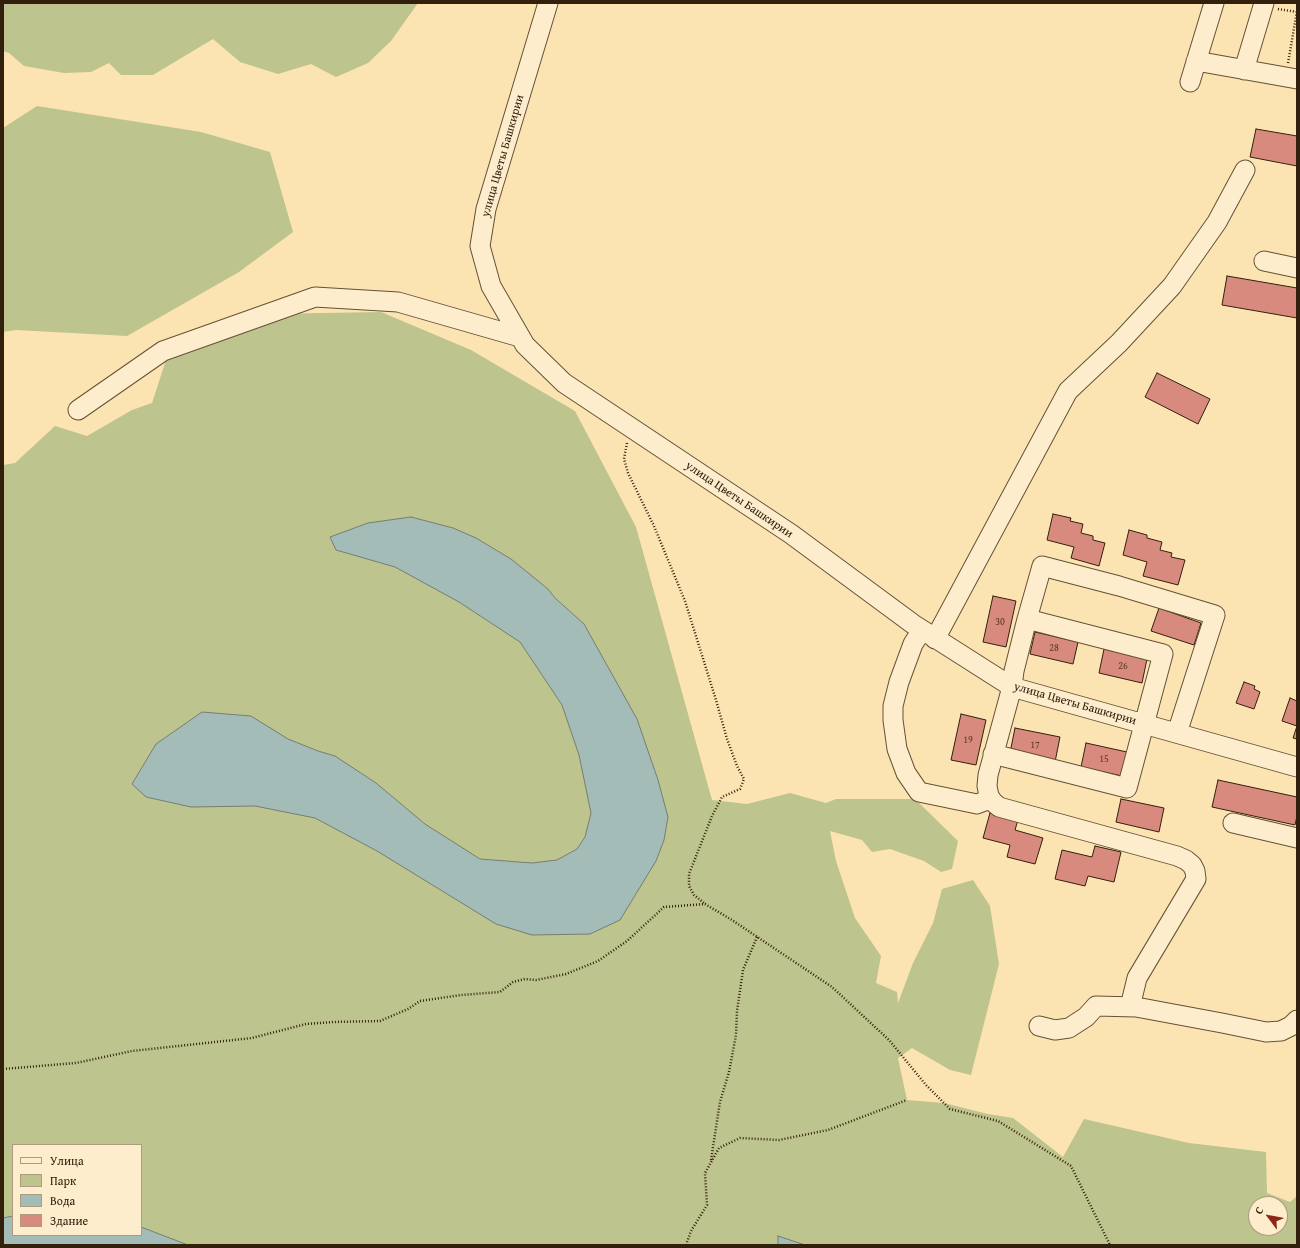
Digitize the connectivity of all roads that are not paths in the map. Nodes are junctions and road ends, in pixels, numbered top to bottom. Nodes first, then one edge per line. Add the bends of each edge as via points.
1 (548, 3) edge
2 (1214, 3) edge
3 (1264, 5) edge
4 (1196, 61) junction
5 (1244, 70) junction
6 (1291, 78) edge
7 (1190, 82) dead end
8 (1244, 170) dead end
9 (1264, 261) dead end
10 (1297, 268) edge
11 (520, 337) junction
12 (78, 410) dead end
13 (1027, 619) junction
14 (928, 634) junction
15 (1012, 687) junction
16 (1144, 724) junction
17 (1177, 733) junction
18 (994, 754) junction
19 (1297, 767) edge
20 (990, 799) junction
21 (1233, 823) dead end
22 (1297, 838) edge
23 (1130, 1007) junction
24 (1297, 1020) edge
25 (1039, 1026) dead end

1 - 11 street, улица Цветы Башкирии via 486,209 480,246 491,286
2 - 4 street
3 - 5 street
4 - 5 street
4 - 7 street
5 - 6 street
8 - 14 street via 1217,222 1172,286 1119,343 1068,391
9 - 10 street
11 - 12 street via 398,302 315,298 162,351
11 - 14 street, улица Цветы Башкирии via 564,383 791,534
13 - 15 street
13 - 16 street via 1163,654
13 - 17 street via 1042,566 1120,586 1215,615
14 - 15 street, улица Цветы Башкирии
14 - 20 street via 913,644 893,706 897,749 906,773 919,792 977,804
15 - 16 street, улица Цветы Башкирии
15 - 18 street
16 - 17 street, улица Цветы Башкирии
16 - 18 street via 1127,788
17 - 19 street, улица Цветы Башкирии
18 - 20 street via 988,774
20 - 23 street via 999,807 1177,856 1192,865 1196,879 1137,978
21 - 22 street
23 - 24 street via 1266,1032 1280,1031
23 - 25 street via 1096,1006 1086,1017 1069,1028 1055,1030

